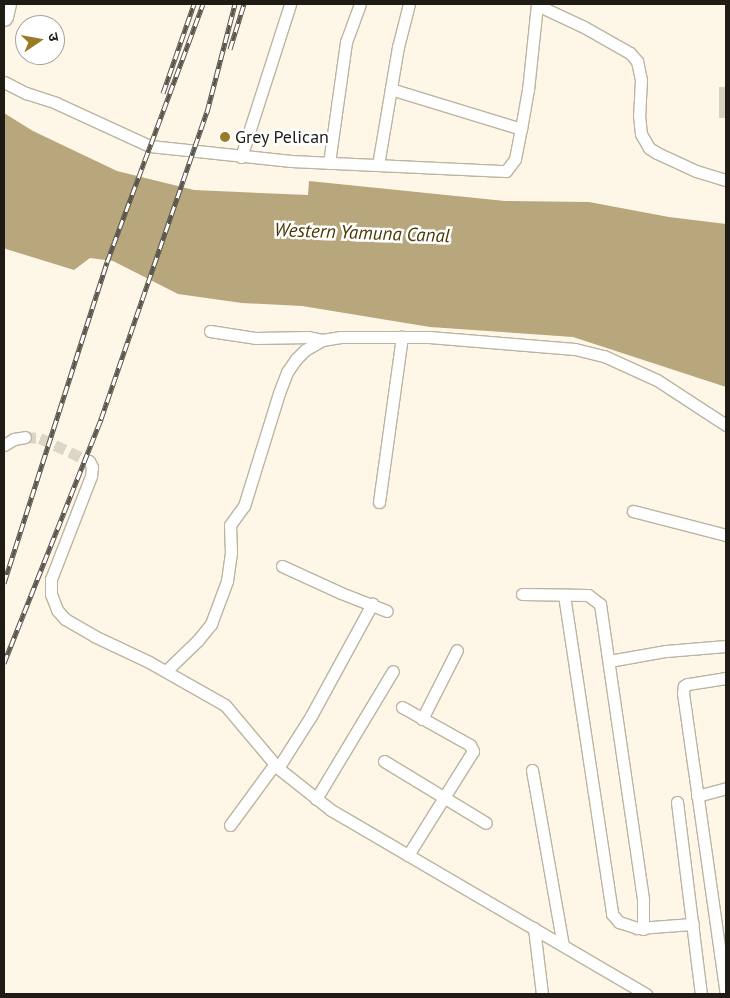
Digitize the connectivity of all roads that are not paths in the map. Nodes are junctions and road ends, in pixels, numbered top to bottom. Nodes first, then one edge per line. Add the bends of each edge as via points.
1 (7, 4) edge
2 (290, 4) edge
3 (360, 4) edge
4 (409, 4) edge
5 (537, 4) edge
6 (4, 17) edge
7 (4, 82) edge
8 (391, 89) junction
9 (521, 129) junction
10 (241, 157) junction
11 (329, 163) junction
12 (378, 165) junction
13 (726, 180) edge
14 (210, 331) dead end
15 (402, 337) junction
16 (322, 340) junction
17 (726, 426) edge
18 (25, 437) tunnel mouth
19 (4, 446) edge
20 (89, 461) dead end
21 (378, 502) dead end
22 (633, 511) dead end
23 (726, 535) edge
24 (282, 566) dead end
25 (522, 594) dead end
26 (564, 595) junction
27 (372, 604) junction
28 (387, 611) dead end
29 (726, 646) edge
30 (457, 650) dead end
31 (609, 662) junction
32 (166, 671) junction
33 (393, 671) dead end
34 (726, 678) edge
35 (402, 707) dead end
36 (422, 719) junction
37 (384, 761) dead end
38 (276, 767) junction
39 (532, 770) dead end
40 (726, 788) edge
41 (697, 796) junction
42 (316, 799) junction
43 (445, 799) junction
44 (677, 802) dead end
45 (486, 823) dead end
46 (230, 825) dead end
47 (408, 855) junction
48 (693, 924) junction
49 (534, 928) junction
50 (643, 929) junction
51 (722, 940) edge
52 (562, 945) junction
53 (542, 994) edge
54 (646, 994) edge
55 (701, 994) edge
56 (726, 994) edge

1 - 6 main road
2 - 10 street
3 - 11 street via 346,42
4 - 8 street
5 - 9 street
5 - 13 street via 584,26 636,61 640,80 641,134 649,148 696,171
7 - 10 street via 150,146
8 - 9 street
8 - 12 street
9 - 12 street via 515,158 506,171
10 - 11 street
11 - 12 street
14 - 16 street via 256,338 308,337
15 - 16 street
15 - 17 street via 544,346 604,356 657,380
15 - 21 street
16 - 32 street via 305,350 287,372 244,506 230,525 227,581 211,624
18 - 19 street
20 - 32 street via 91,476 51,579 51,594 57,610 65,619
22 - 23 street
24 - 27 street
25 - 26 street
26 - 31 street via 588,595 598,601
26 - 50 street via 611,910 619,922
27 - 28 street
27 - 38 street via 311,716
29 - 31 street
30 - 36 street
31 - 50 street via 643,900
32 - 38 street via 231,710
33 - 42 street
34 - 41 street via 690,682 683,688
35 - 36 street
36 - 43 street via 473,749
37 - 43 street
38 - 42 street
38 - 46 street
39 - 52 street
40 - 41 street
41 - 51 street
42 - 47 street
43 - 45 street
43 - 47 street
44 - 48 street
47 - 49 street
48 - 50 street
48 - 55 street
49 - 52 street
49 - 53 street
51 - 56 street
52 - 54 street

